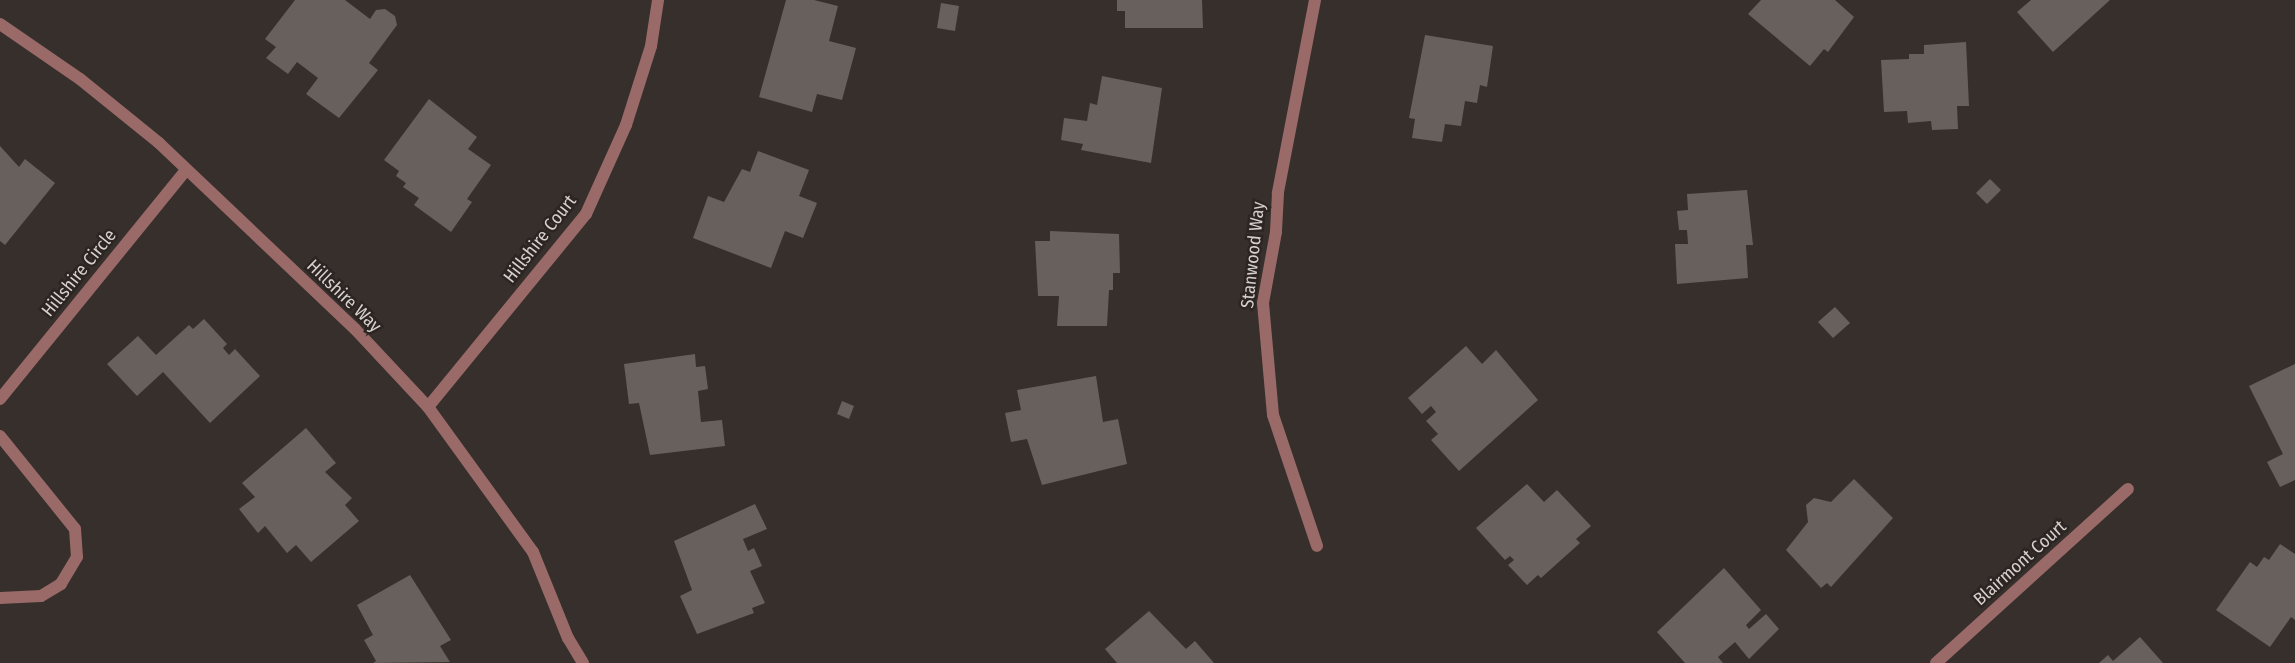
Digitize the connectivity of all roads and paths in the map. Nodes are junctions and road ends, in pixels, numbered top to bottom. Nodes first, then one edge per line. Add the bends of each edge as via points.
1 (658, 0) edge
2 (1315, 0) edge
3 (0, 24) edge
4 (186, 170) junction
5 (0, 399) edge
6 (428, 407) junction
7 (0, 436) edge
8 (2128, 489) dead end
9 (1317, 546) dead end
10 (0, 598) edge
11 (583, 663) edge
12 (1936, 663) edge

1 - 6 street, Hillshire Court via 651,46 626,125 586,214
2 - 9 street, Stanwood Way via 1278,193 1276,232 1263,303 1273,415
3 - 4 street, Hillshire Way via 80,79
4 - 5 street, Hillshire Circle
4 - 6 street, Hillshire Way via 355,329
6 - 11 street, Hillshire Way via 533,552 568,638
7 - 10 street via 75,529 77,557 62,584 40,596
8 - 12 street, Blairmont Court

